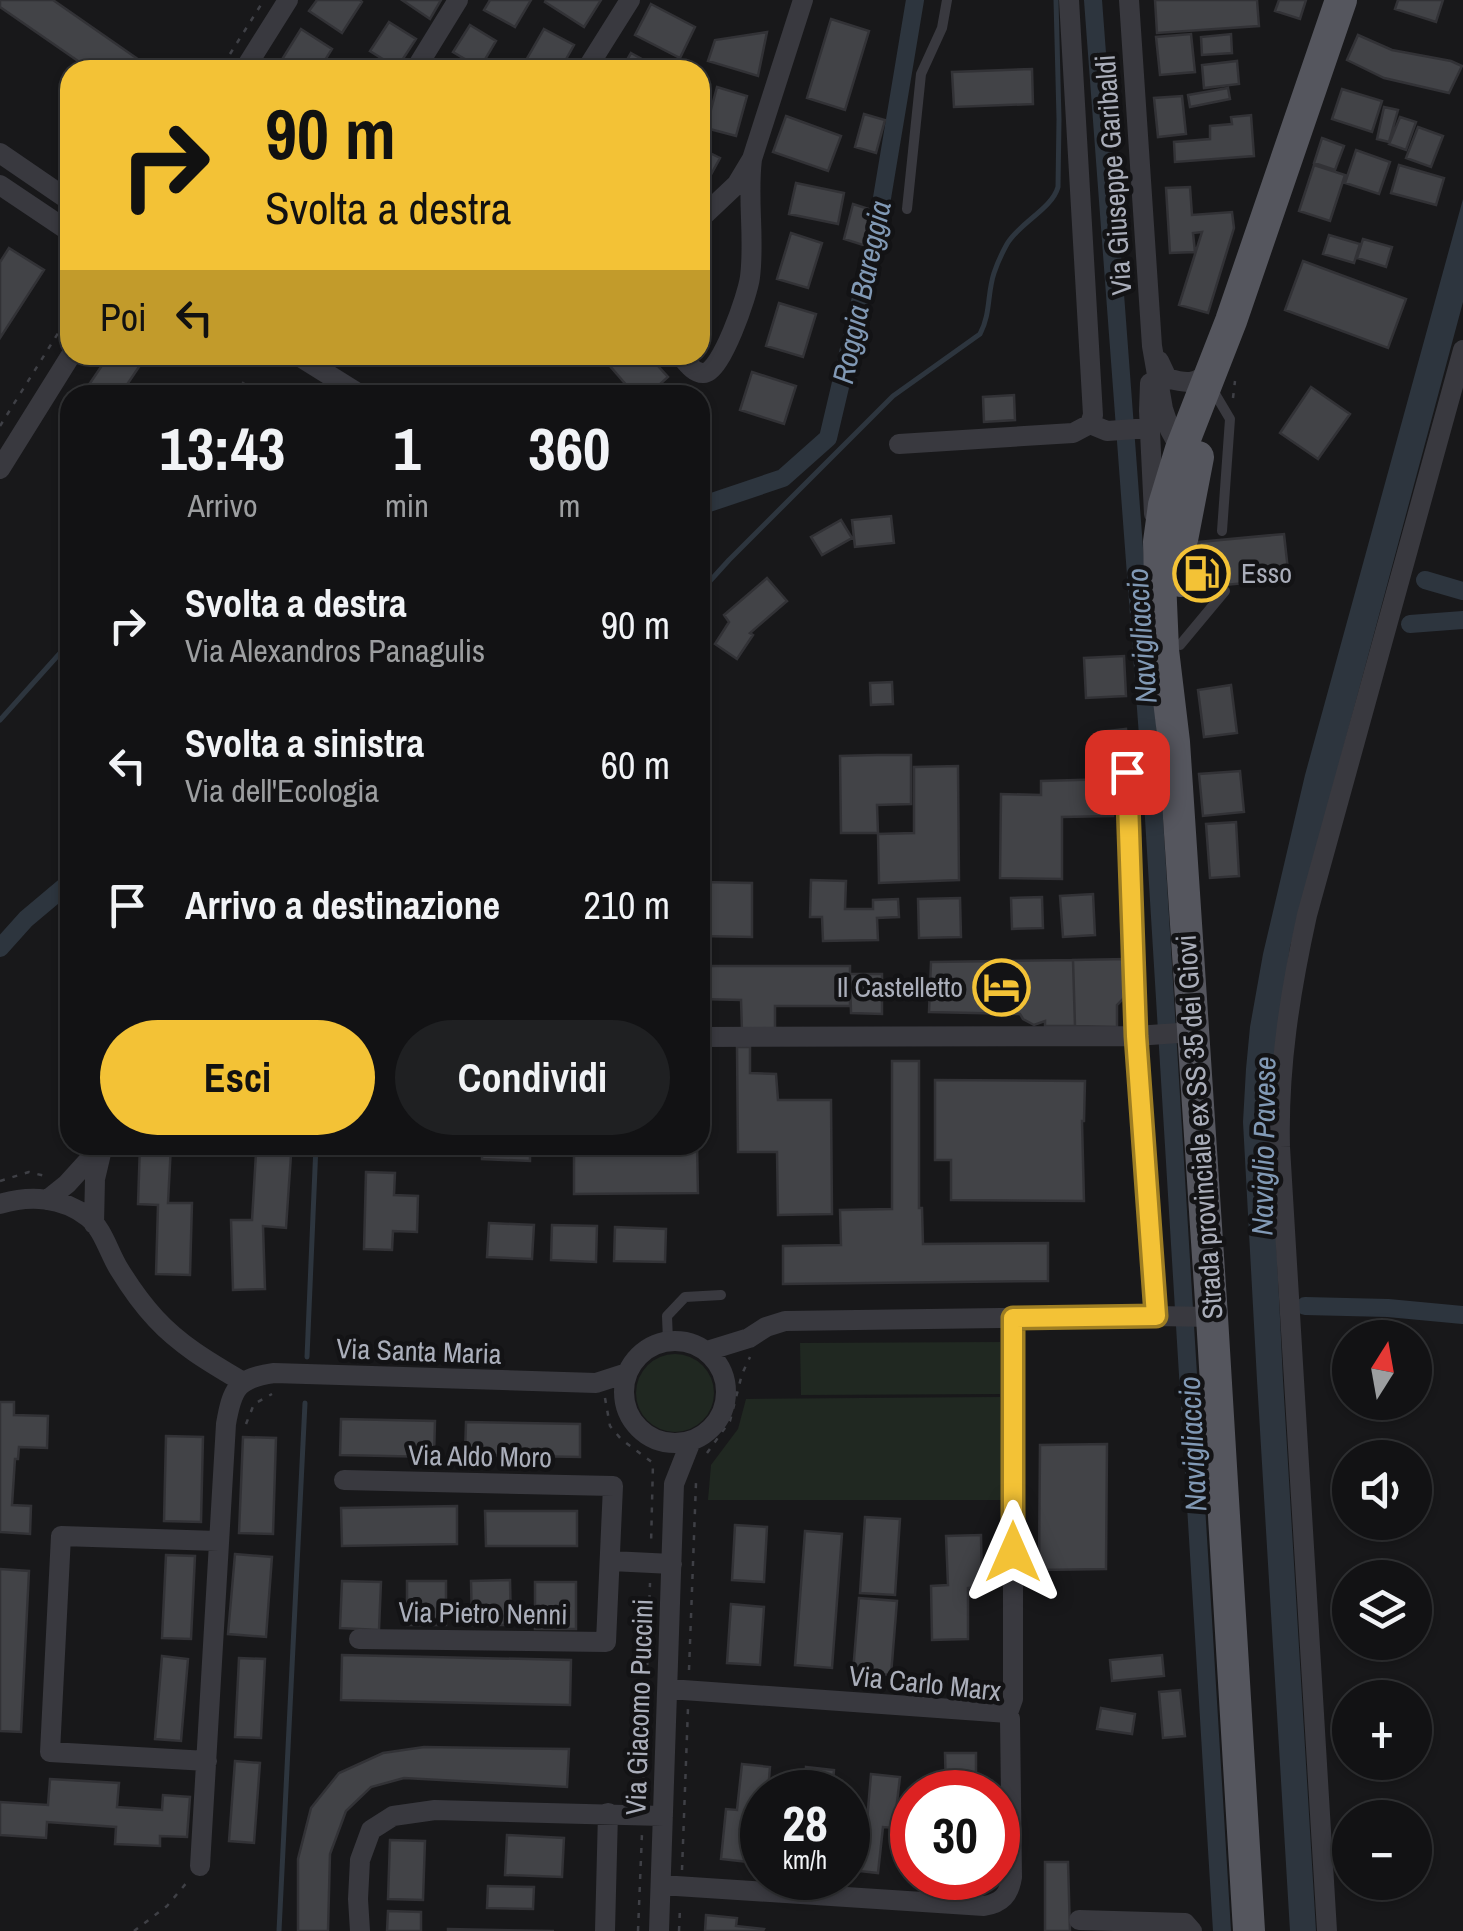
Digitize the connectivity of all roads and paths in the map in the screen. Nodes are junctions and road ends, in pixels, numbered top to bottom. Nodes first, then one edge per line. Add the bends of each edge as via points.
1 (264, 0) edge
2 (288, 0) edge
3 (458, 0) edge
4 (630, 0) edge
5 (804, 0) edge
6 (947, 0) edge
7 (1069, 0) edge
8 (1129, 0) edge
9 (1341, 0) edge
10 (226, 60) edge
11 (250, 60) edge
12 (421, 60) edge
13 (592, 60) edge
14 (0, 152) edge
15 (752, 160) junction
16 (0, 184) edge
17 (60, 194) edge
18 (907, 210) dead end
19 (710, 211) edge
20 (60, 225) edge
21 (60, 330) edge
22 (1152, 346) junction
23 (1463, 350) edge
24 (64, 365) edge
25 (329, 365) edge
26 (690, 365) edge
27 (1212, 380) junction
28 (350, 385) edge
29 (0, 426) edge
30 (1099, 427) junction
31 (1144, 428) junction
32 (899, 444) dead end
33 (1187, 464) junction
34 (0, 469) edge
35 (1222, 531) dead end
36 (1159, 542) junction
37 (1225, 591) dead end
38 (1180, 645) junction
39 (1170, 761) junction
40 (1186, 1033) junction
41 (1143, 1036) junction
42 (710, 1037) edge
43 (93, 1155) edge
44 (100, 1155) edge
45 (46, 1200) junction
46 (0, 1204) edge
47 (94, 1224) junction
48 (721, 1295) dead end
49 (1156, 1316) junction
50 (1212, 1317) junction
51 (1013, 1318) junction
52 (668, 1342) junction
53 (754, 1344) junction
54 (707, 1351) junction
55 (627, 1374) junction
56 (725, 1377) junction
57 (243, 1382) junction
58 (596, 1384) junction
59 (626, 1406) junction
60 (659, 1440) junction
61 (691, 1441) junction
62 (699, 1462) dead end
63 (697, 1474) dead end
64 (344, 1480) dead end
65 (652, 1484) dead end
66 (685, 1484) junction
67 (218, 1542) junction
68 (611, 1561) junction
69 (661, 1564) junction
70 (359, 1639) dead end
71 (668, 1690) junction
72 (1008, 1714) junction
73 (208, 1760) junction
74 (608, 1814) junction
75 (653, 1816) junction
76 (200, 1866) joint
77 (661, 1885) junction
78 (1079, 1920) dead end
79 (134, 1931) edge
80 (360, 1931) edge
81 (605, 1931) edge
82 (638, 1931) edge
83 (659, 1931) edge
84 (1192, 1931) edge
85 (1249, 1931) edge
86 (1327, 1931) edge

1 - 10 path
2 - 11 street
3 - 12 street
4 - 13 street
5 - 15 street
6 - 18 lane via 921,74
7 - 30 street
8 - 22 street, Via Giuseppe Garibaldi
9 - 27 main road, Strada provinciale ex SS 35 dei Giovi
14 - 17 street
15 - 19 street
15 - 26 street via 750,278 742,309 710,372
16 - 20 street
21 - 29 path
22 - 27 street via 1167,378
22 - 31 street
22 - 33 street via 1163,410
23 - 86 street via 1307,915 1281,1070 1280,1147
24 - 34 street
25 - 28 street
27 - 33 main road, Strada provinciale ex SS 35 dei Giovi
27 - 35 lane via 1230,419
30 - 31 street
30 - 32 street
31 - 36 street
33 - 36 main road, Strada provinciale ex SS 35 dei Giovi via 1164,504
33 - 38 main road, Strada provinciale ex SS 35 dei Giovi
36 - 39 main road, Strada provinciale ex SS 35 dei Giovi
37 - 38 lane
38 - 39 main road, Strada provinciale ex SS 35 dei Giovi
39 - 40 main road, Strada provinciale ex SS 35 dei Giovi
39 - 41 street via 1127,772
40 - 41 street
40 - 50 main road, Strada provinciale ex SS 35 dei Giovi
41 - 42 street
41 - 49 street
43 - 45 street
44 - 47 street
45 - 46 street
45 - 47 street via 66,1204
47 - 57 street via 155,1318 176,1340
48 - 52 lane via 685,1297 667,1316
49 - 50 street
49 - 51 street
50 - 85 main road, Strada provinciale ex SS 35 dei Giovi
51 - 53 street via 785,1321 766,1328
51 - 72 street
52 - 54 street
52 - 55 street via 647,1349
53 - 54 street
53 - 56 street
53 - 62 path via 730,1422
54 - 56 street
55 - 58 street, Via Santa Maria
55 - 59 street
56 - 61 street via 724,1409
57 - 58 street, Via Santa Maria via 274,1373
57 - 67 street via 230,1400 226,1424
58 - 59 street
59 - 60 street via 644,1432
60 - 61 street
60 - 66 street, Via Giacomo Puccini
61 - 66 street, Via Giacomo Puccini
63 - 66 path
64 - 68 street, Via Aldo Moro via 614,1486
65 - 69 path
66 - 69 street, Via Giacomo Puccini
67 - 73 street
67 - 73 street via 61,1536 50,1752
68 - 69 street
68 - 70 street, Via Pietro Nenni via 606,1642
69 - 71 street, Via Giacomo Puccini
69 - 75 path
71 - 72 street, Via Carlo Marx
71 - 75 street, Via Giacomo Puccini
72 - 77 street, Via Carlo Marx via 1012,1878 997,1904
73 - 76 street
74 - 75 street
74 - 80 street via 435,1810 393,1816 371,1830 360,1860
74 - 81 street
75 - 77 street, Via Giacomo Puccini
75 - 82 path
76 - 79 path via 167,1906
77 - 83 street, Via Giacomo Puccini
78 - 84 street via 1184,1923

